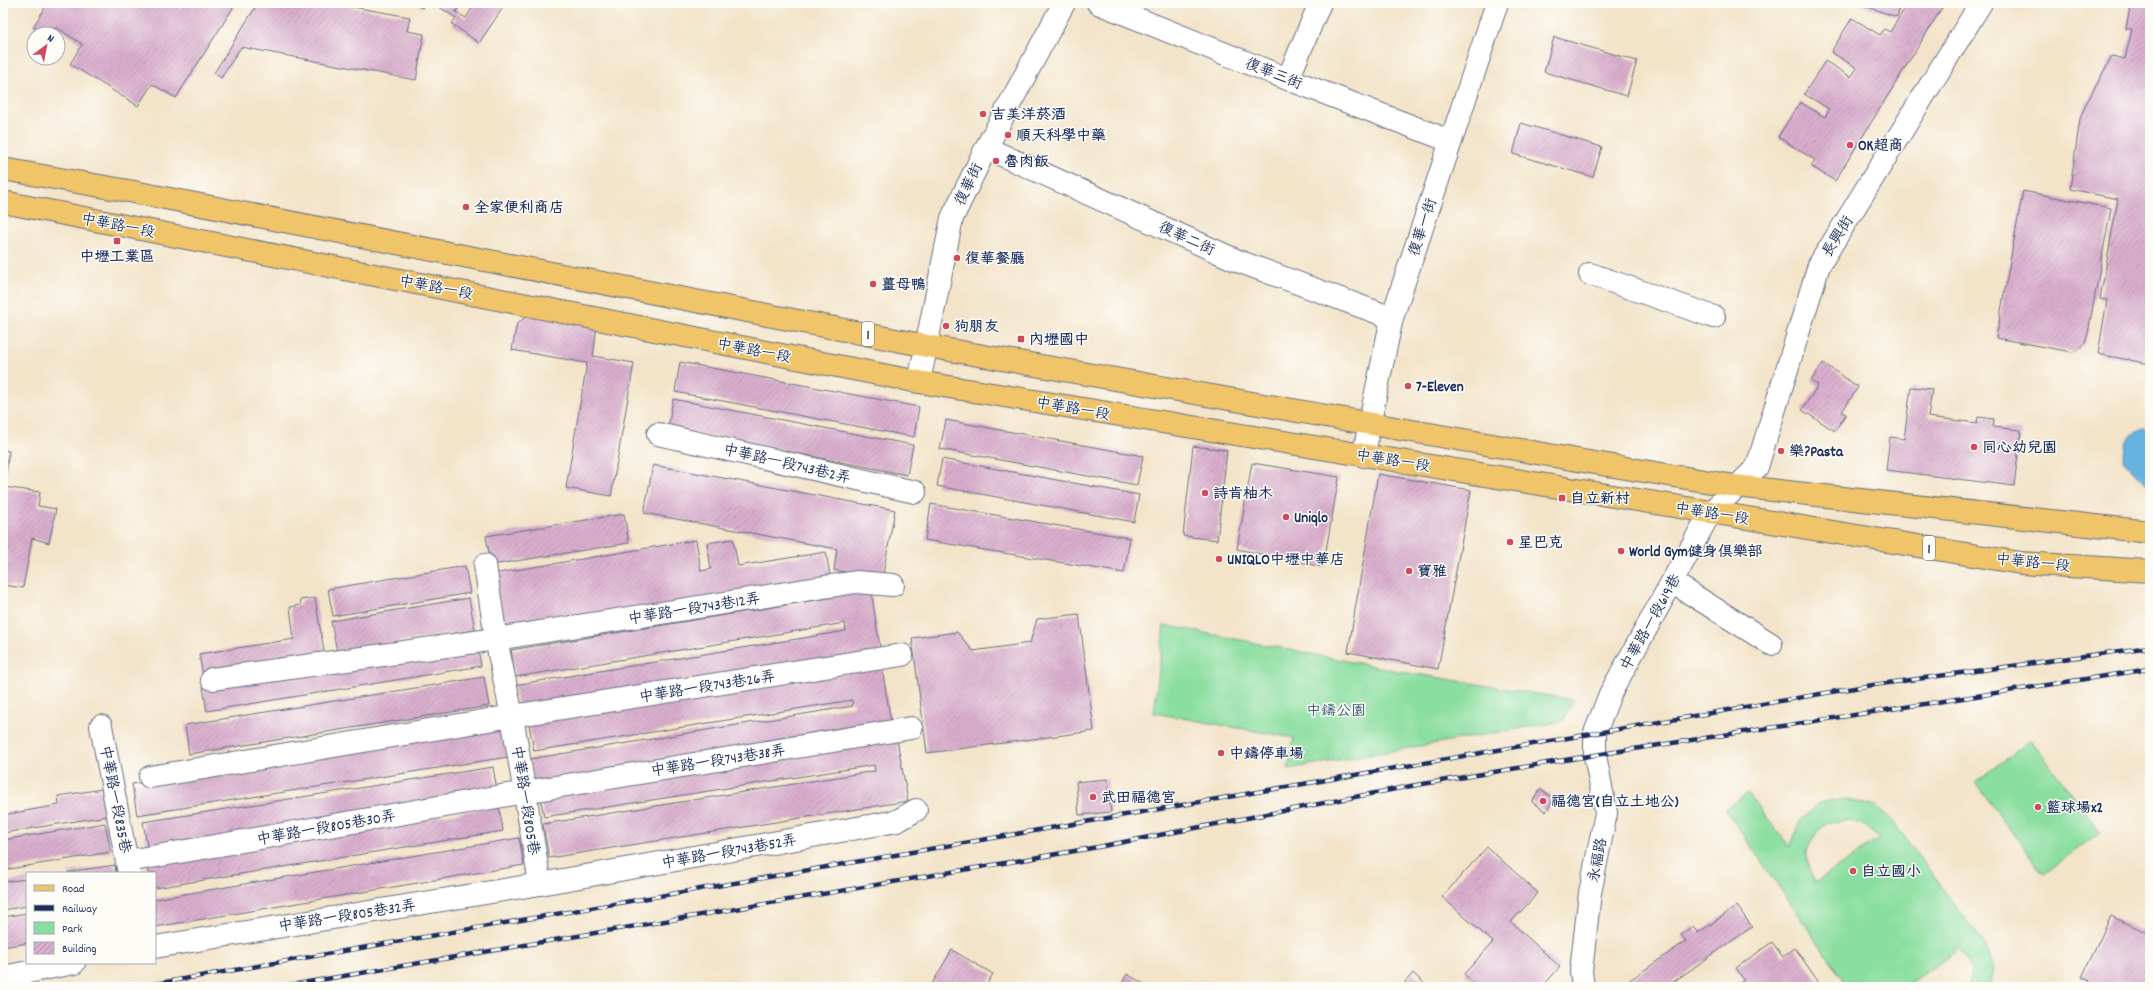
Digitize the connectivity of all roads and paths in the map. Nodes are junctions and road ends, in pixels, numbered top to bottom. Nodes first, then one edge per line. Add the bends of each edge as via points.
1 (1064, 3) edge
2 (1098, 3) edge
3 (1320, 3) edge
4 (1497, 3) edge
5 (1981, 3) edge
6 (1288, 79) junction
7 (1450, 141) junction
8 (986, 148) junction
9 (3, 169) edge
10 (3, 202) edge
11 (1590, 274) dead end
12 (1714, 317) dead end
13 (1392, 318) junction
14 (927, 346) junction
15 (919, 382) junction
16 (1369, 425) junction
17 (658, 434) dead end
18 (1364, 456) junction
19 (1735, 486) junction
20 (915, 492) dead end
21 (1710, 513) junction
22 (2150, 532) edge
23 (484, 565) dead end
24 (2150, 570) edge
25 (1672, 582) junction
26 (893, 585) dead end
27 (496, 639) junction
28 (1771, 644) dead end
29 (902, 656) dead end
30 (212, 679) dead end
31 (512, 716) junction
32 (101, 726) dead end
33 (911, 728) dead end
34 (1595, 733) joint
35 (150, 777) dead end
36 (525, 792) junction
37 (916, 810) dead end
38 (128, 867) edge
39 (540, 884) junction
40 (156, 947) edge
41 (69, 964) edge
42 (3, 977) edge
43 (1583, 987) edge

1 - 8 street, 復華街
2 - 6 street, 復華三街
3 - 6 street
4 - 7 street, 復華一街
5 - 19 street, 長興街 via 1819,265 1757,467
6 - 7 street, 復華三街
7 - 13 street, 復華一街
8 - 13 street, 復華二街 via 1238,261
8 - 14 street, 復華街 via 952,218
9 - 14 main road, 中華路一段 / 1 via 134,192
10 - 15 main road, 中華路一段 / 1
11 - 12 street
13 - 16 street, 復華一街
14 - 15 street, 復華街
14 - 16 main road, 中華路一段 / 1
15 - 18 main road, 中華路一段 / 1
16 - 18 street, 復華一街
16 - 19 main road, 中華路一段 / 1
17 - 20 street, 中華路一段743巷2弄
18 - 21 main road, 中華路一段 / 1
19 - 21 street, 長興街
19 - 22 main road, 中華路一段 / 1
21 - 24 main road, 中華路一段 / 1 via 2021,563
21 - 25 street, 中華路一段619巷
23 - 27 street, 中華路一段805巷
25 - 28 street
25 - 34 street, 中華路一段619巷 via 1610,694
26 - 27 street, 中華路一段743巷12弄 via 856,582
27 - 30 street, 中華路一段743巷12弄
27 - 31 street, 中華路一段805巷
29 - 31 street, 中華路一段743巷26弄
31 - 35 street, 中華路一段743巷26弄
31 - 36 street, 中華路一段805巷
32 - 38 street, 中華路一段835巷
33 - 36 street, 中華路一段743巷38弄
34 - 43 street, 永福路 via 1594,754 1606,813 1590,893 1581,972
36 - 38 street, 中華路一段805巷30弄
36 - 39 street, 中華路一段805巷
37 - 39 street, 中華路一段743巷52弄 via 897,821
39 - 40 street, 中華路一段805巷32弄
41 - 42 street

